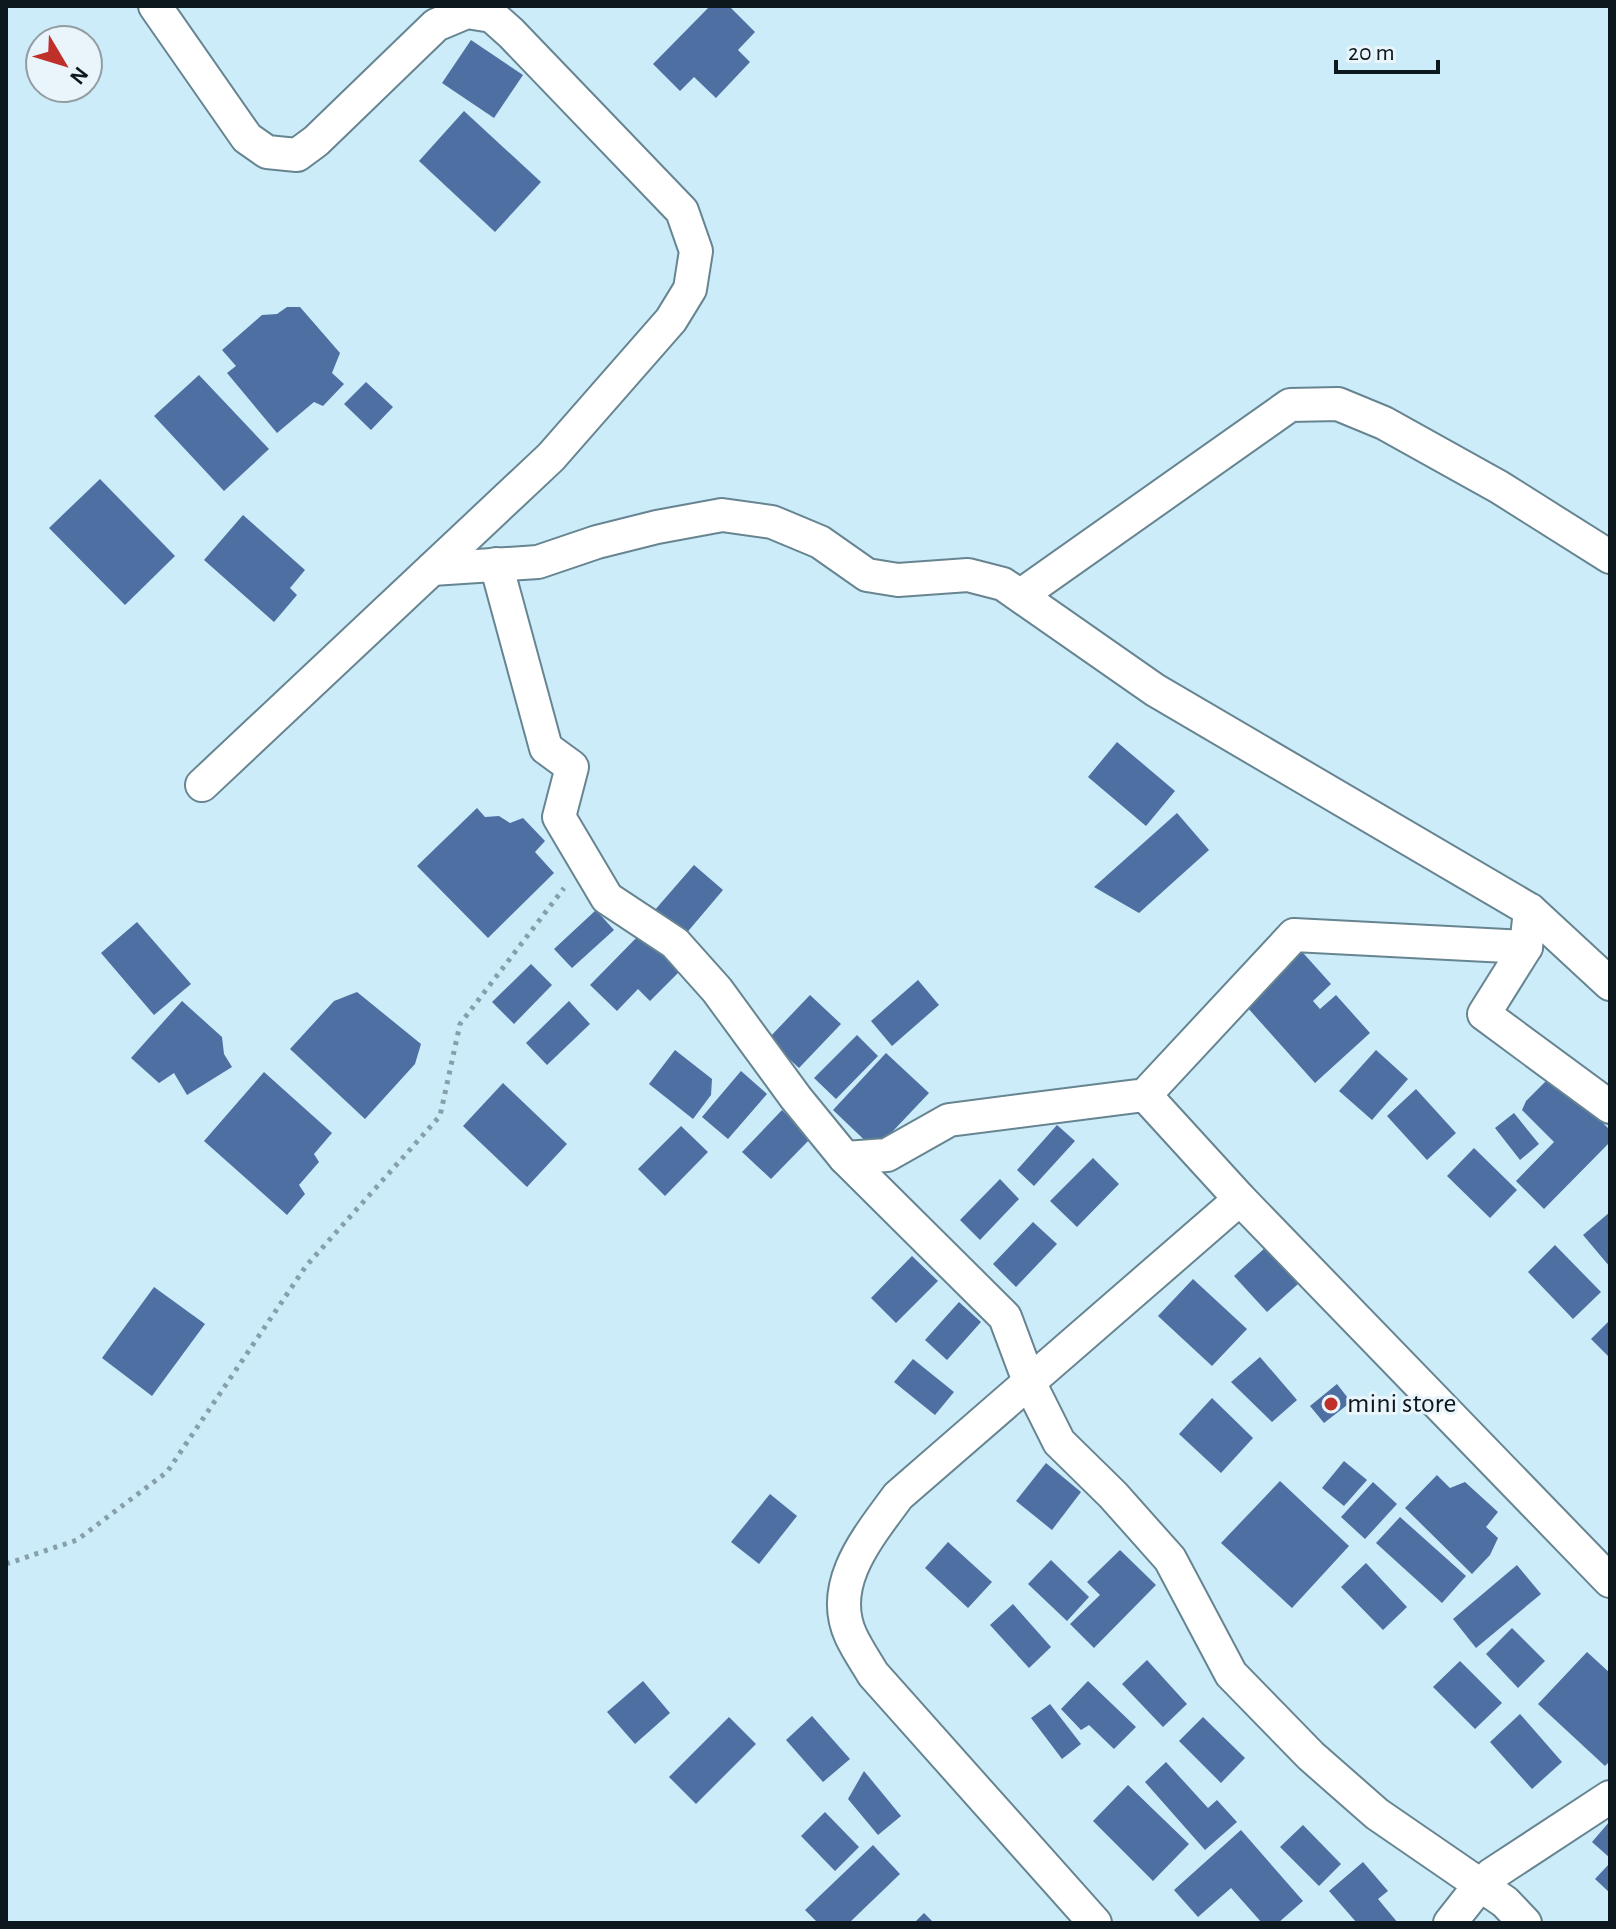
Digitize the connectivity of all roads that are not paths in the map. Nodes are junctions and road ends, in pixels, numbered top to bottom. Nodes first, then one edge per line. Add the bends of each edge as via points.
1 (155, 6) edge
2 (1610, 557) edge
3 (496, 564) junction
4 (432, 569) junction
5 (1021, 595) junction
6 (202, 785) dead end
7 (1530, 910) junction
8 (1526, 947) junction
9 (1610, 984) edge
10 (1145, 1095) junction
11 (1610, 1107) edge
12 (845, 1158) junction
13 (1240, 1199) junction
14 (1030, 1384) junction
15 (1610, 1581) edge
16 (1610, 1797) edge
17 (1480, 1885) junction
18 (1095, 1923) edge
19 (1450, 1923) edge
20 (1525, 1923) edge

1 - 4 street via 247,138 267,152 297,155 436,25 467,12 492,16 682,211 696,251 690,289 671,320 551,457
2 - 5 street via 1384,423 1338,404 1290,405
3 - 4 street
3 - 5 street via 538,562 627,534 722,515 772,522 820,542 867,575 898,580 968,575
3 - 12 street via 546,748 572,767 559,817 607,898 675,943
4 - 6 street
5 - 7 street via 1155,690
7 - 8 street
7 - 9 street
8 - 10 street via 1294,935
8 - 11 street via 1484,1014
10 - 12 street via 949,1120 887,1155
10 - 13 street
12 - 14 street via 1005,1317
13 - 14 street
13 - 15 street
14 - 17 street via 1059,1442 1170,1559 1231,1674 1377,1814
14 - 18 street via 898,1496 866,1540 842,1601 850,1634 873,1674
16 - 17 street
17 - 19 street
17 - 20 street

